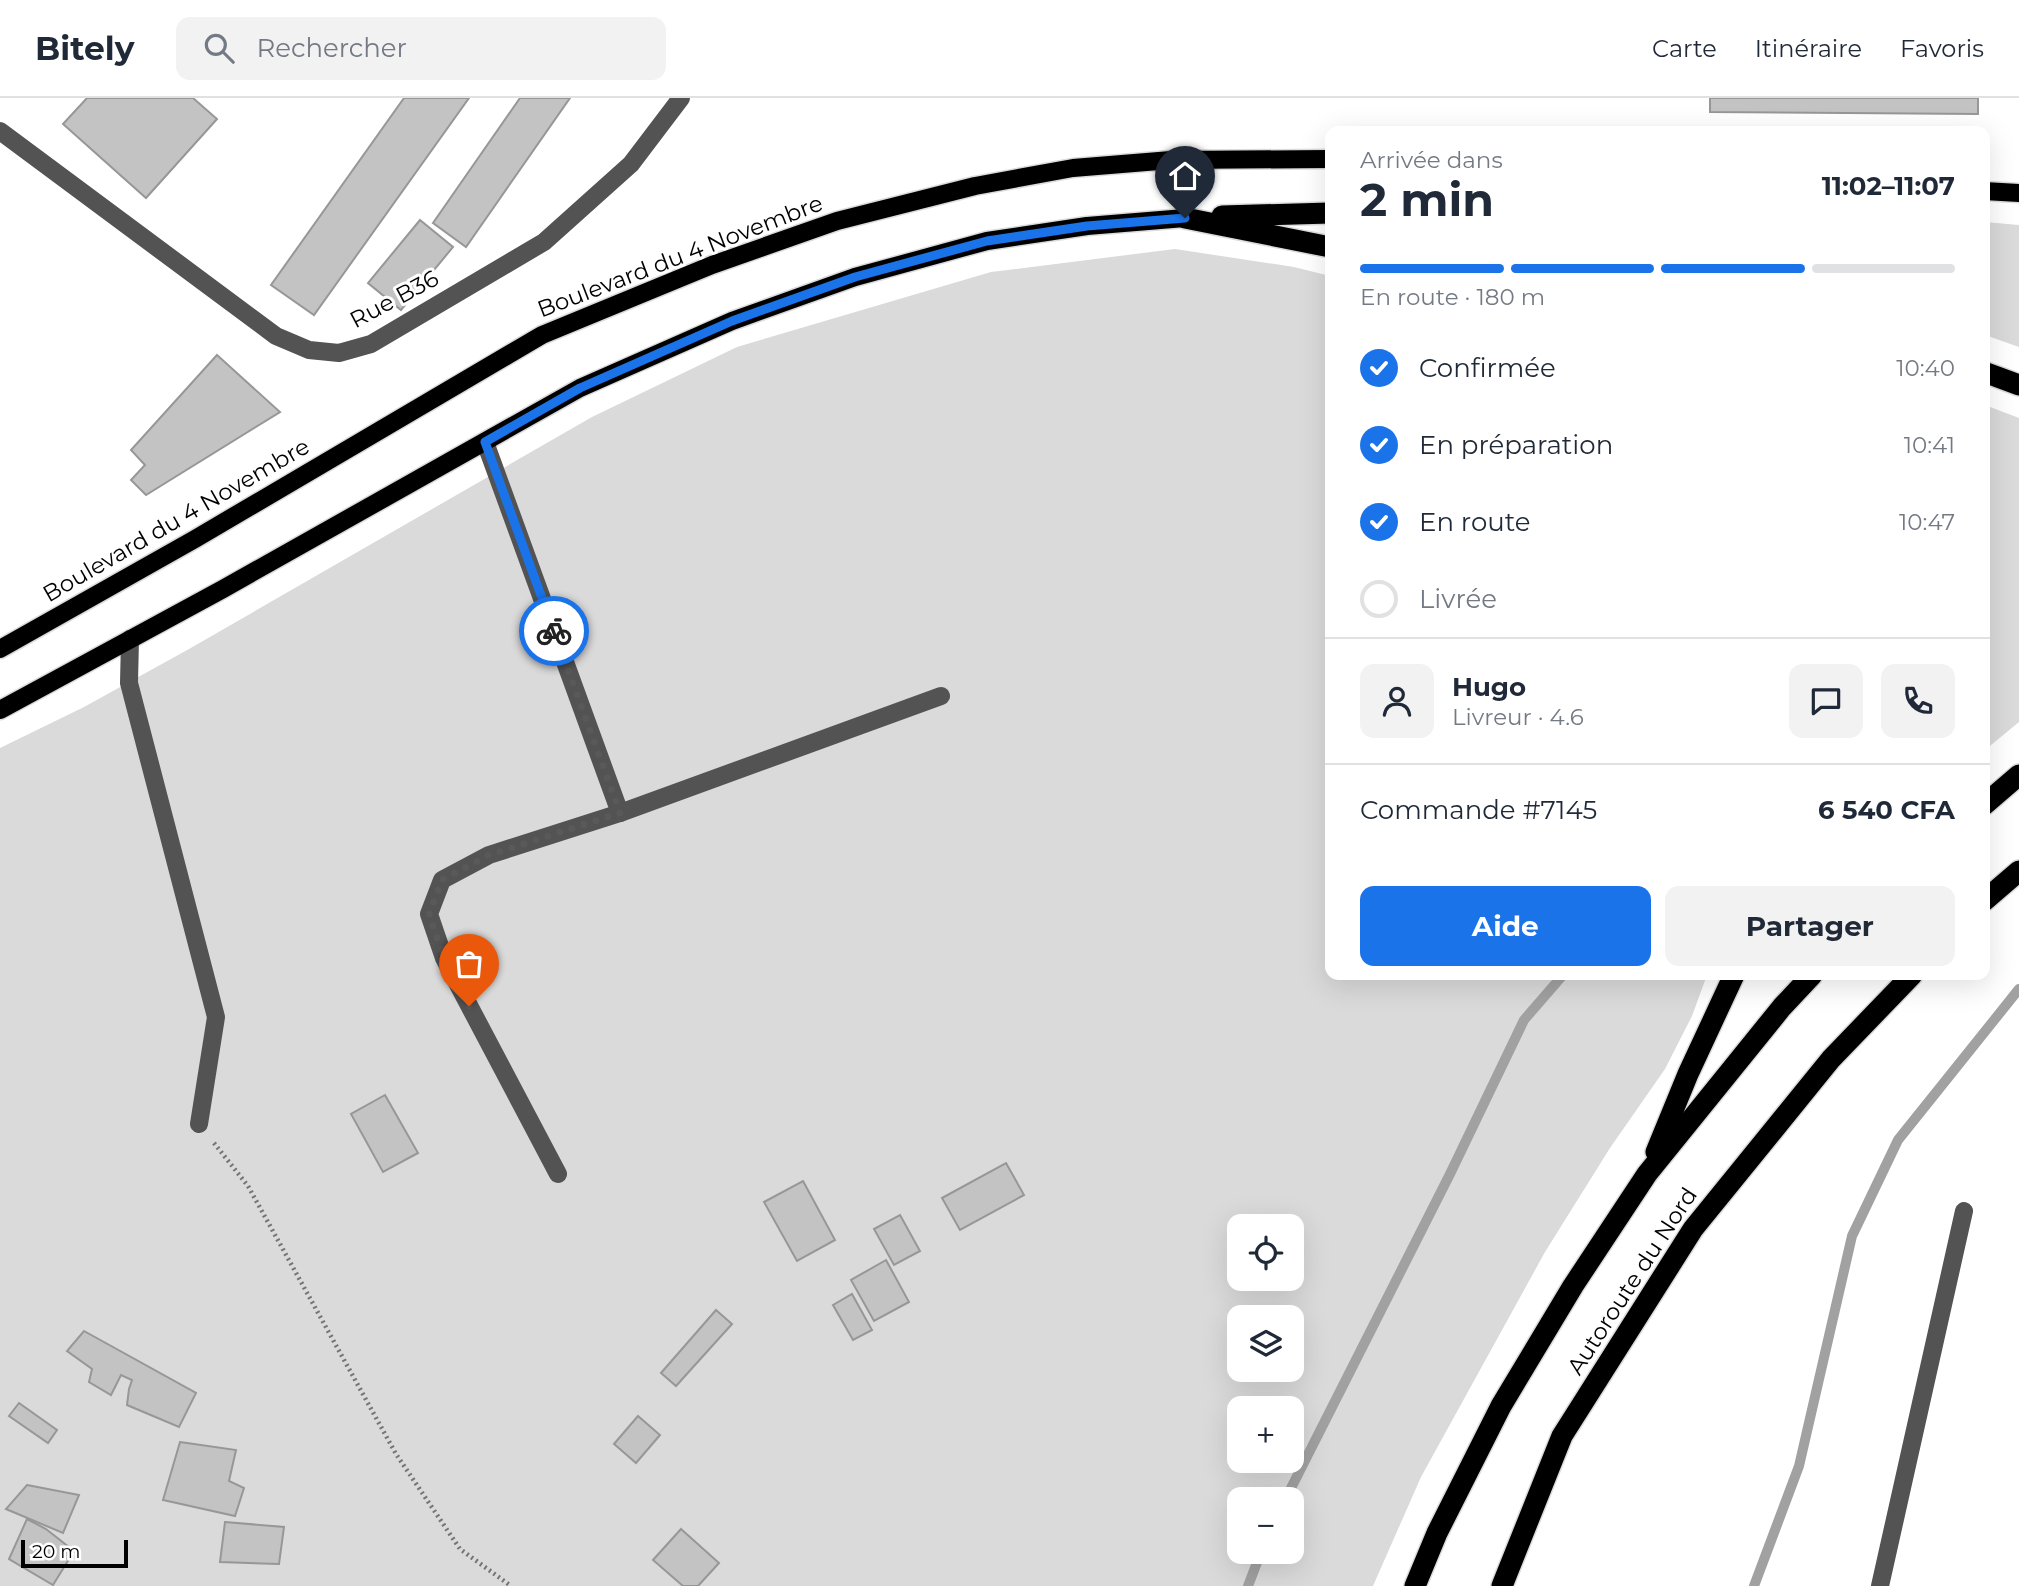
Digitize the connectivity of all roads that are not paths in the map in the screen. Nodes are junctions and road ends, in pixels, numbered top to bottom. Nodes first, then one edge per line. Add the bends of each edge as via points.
1 (681, 98) edge
2 (0, 131) edge
3 (1325, 159) edge
4 (1990, 191) edge
5 (2019, 193) edge
6 (1325, 213) edge
7 (1185, 218) junction
8 (1325, 246) edge
9 (1990, 374) edge
10 (2019, 385) edge
11 (485, 442) junction
12 (130, 639) junction
13 (0, 649) edge
14 (941, 696) dead end
15 (0, 710) edge
16 (2019, 775) edge
17 (1990, 800) edge
18 (620, 813) junction
19 (2019, 871) edge
20 (1990, 896) edge
21 (1732, 980) edge
22 (1807, 980) edge
23 (1907, 980) edge
24 (200, 1124) road end
25 (558, 1174) dead end
26 (1647, 1174) junction
27 (1964, 1210) dead end
28 (1415, 1586) edge
29 (1502, 1586) edge
30 (1880, 1586) edge

1 - 2 street, Rue B36 via 631,164 544,242 371,344 339,353 309,350 276,336
3 - 13 main road, Boulevard du 4 Novembre via 1171,160 1073,168 975,186 837,221 712,265 542,335
4 - 5 main road
6 - 7 highway
7 - 8 highway
7 - 11 main road via 987,241 855,277 732,321 580,388
9 - 10 highway
11 - 12 main road
11 - 18 street
12 - 15 main road
12 - 24 street via 129,683 216,1017
14 - 18 street
16 - 17 highway
18 - 25 street via 489,855 442,880 429,915 444,958
19 - 20 highway
21 - 26 highway
22 - 26 highway, Autoroute du Nord
23 - 29 highway, Autoroute du Nord via 1831,1059 1693,1229 1562,1436
26 - 28 highway, Autoroute du Nord via 1501,1406
27 - 30 street

